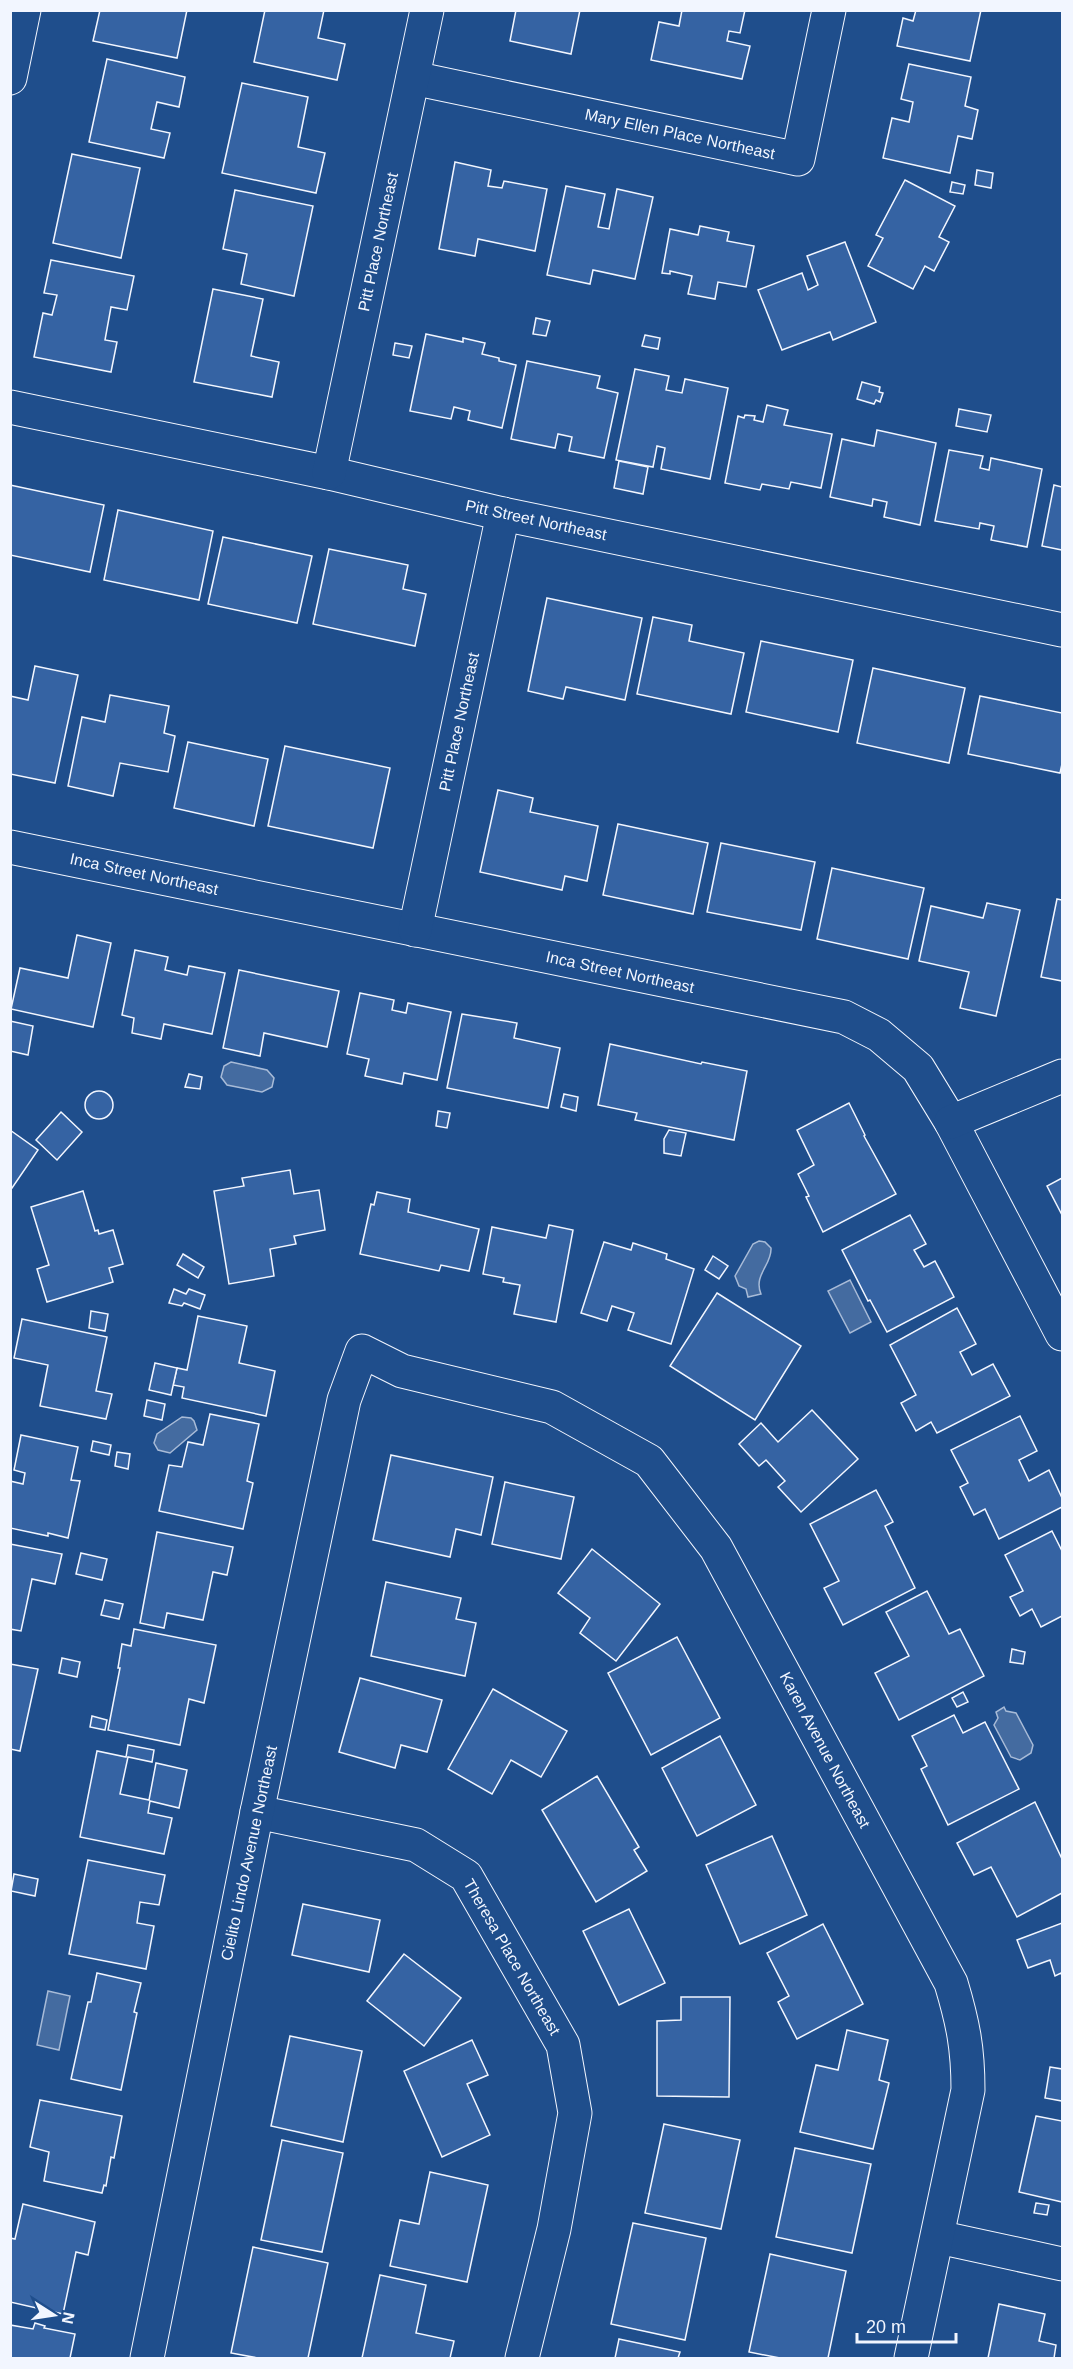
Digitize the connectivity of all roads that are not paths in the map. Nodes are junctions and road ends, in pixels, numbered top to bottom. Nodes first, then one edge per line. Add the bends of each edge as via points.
1 (24, 10) edge
2 (427, 10) edge
3 (829, 10) edge
4 (10, 78) edge
5 (413, 78) junction
6 (10, 407) edge
7 (329, 473) junction
8 (503, 514) junction
9 (1062, 630) edge
10 (10, 847) edge
11 (414, 930) junction
12 (1062, 1076) edge
13 (951, 1122) junction
14 (1062, 1334) edge
15 (362, 1351) joint
16 (257, 1812) junction
17 (938, 2237) junction
18 (1062, 2264) edge
19 (147, 2358) edge
20 (522, 2358) edge
21 (911, 2358) edge

1 - 4 street
2 - 5 street, Pitt Place Northeast
3 - 5 street, Mary Ellen Place Northeast via 798,159
5 - 7 street, Pitt Place Northeast
6 - 7 street, Pitt Street Northeast
7 - 8 street, Pitt Street Northeast
8 - 9 street, Pitt Street Northeast
8 - 11 street, Pitt Place Northeast
10 - 11 street, Inca Street Northeast
11 - 13 street, Inca Street Northeast via 844,1017 879,1035 918,1068
12 - 13 street
13 - 14 street, Inca Street Northeast
15 - 16 street, Cielito Lindo Avenue Northeast via 344,1400
15 - 17 street, Karen Avenue Northeast via 402,1371 552,1407 649,1461 716,1548 951,1983 968,2053 969,2090
16 - 19 street, Cielito Lindo Avenue Northeast
16 - 20 street, Theresa Place Northeast via 416,1845 466,1876 563,2044 575,2114 554,2229
17 - 18 street
17 - 21 street, Karen Avenue Northeast

